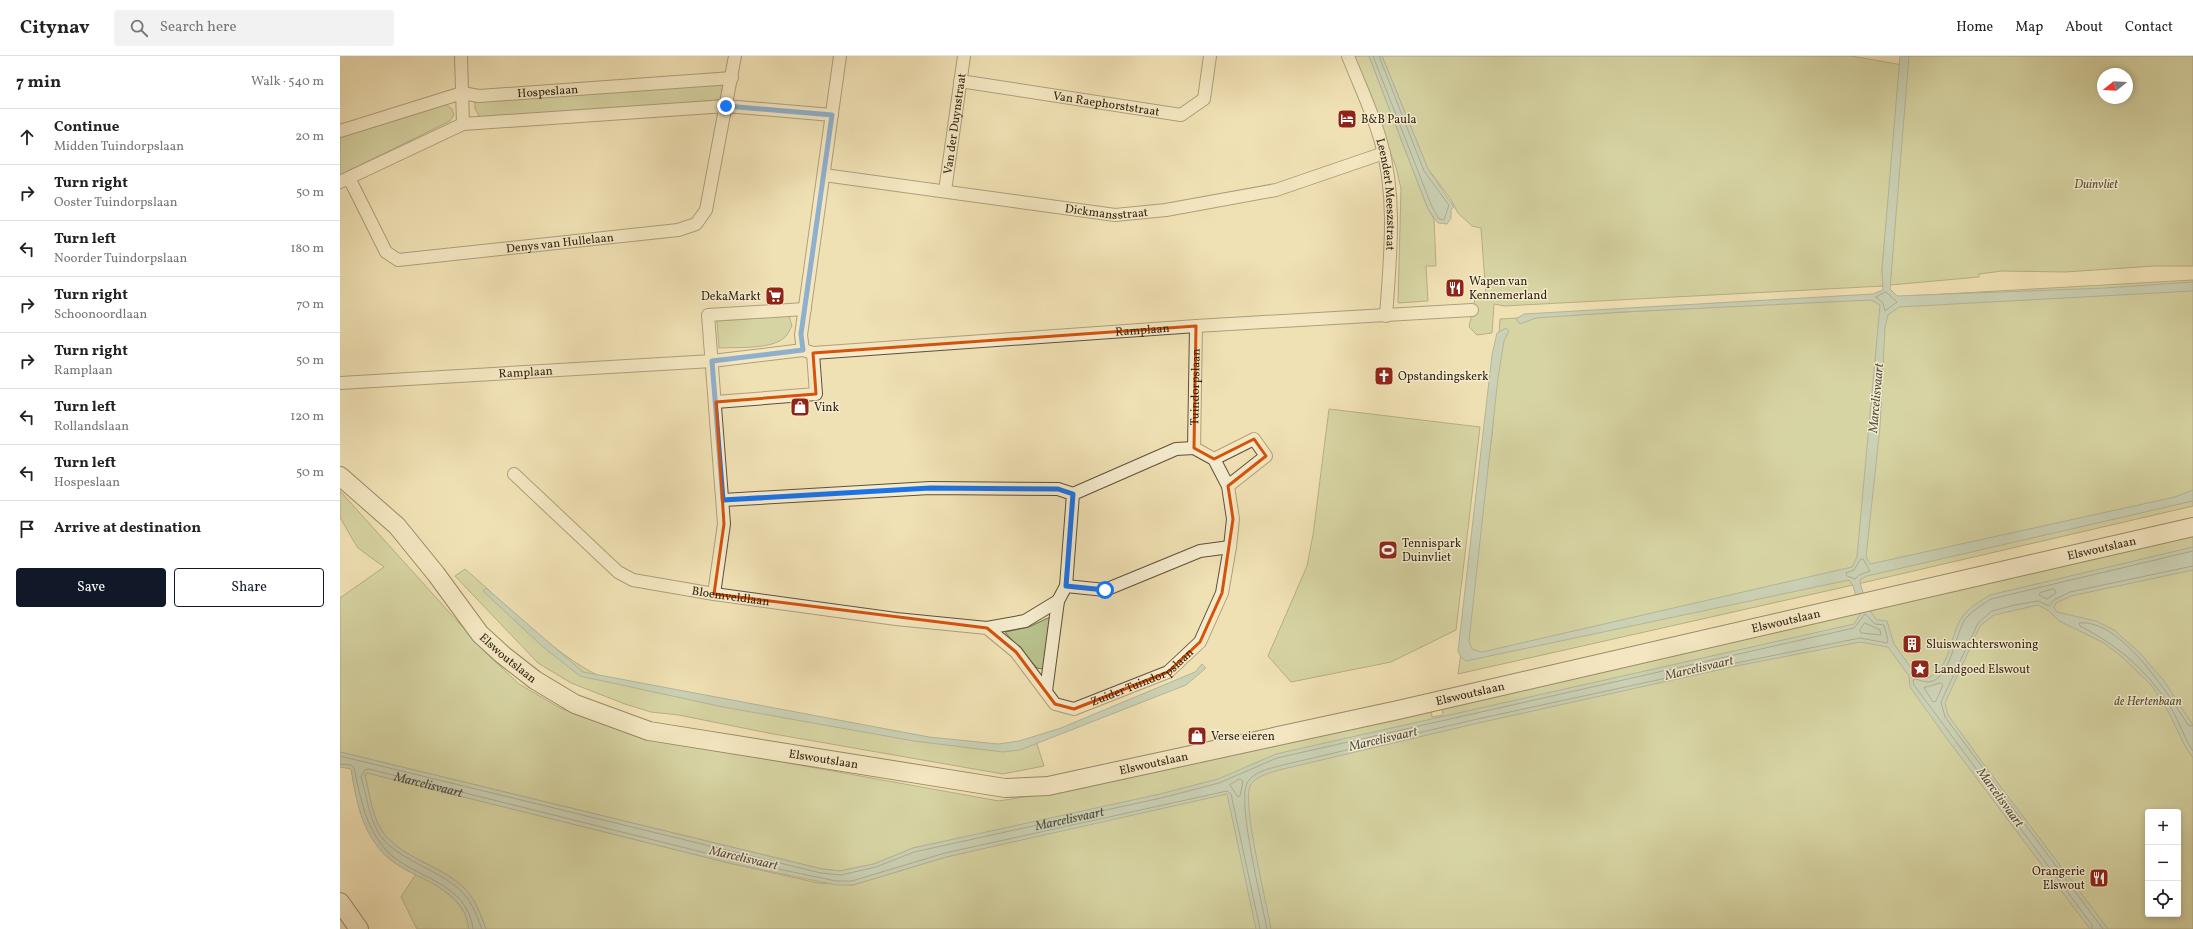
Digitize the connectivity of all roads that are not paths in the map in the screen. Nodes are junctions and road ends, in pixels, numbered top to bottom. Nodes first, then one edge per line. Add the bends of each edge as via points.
1 (461, 56) edge
2 (735, 56) edge
3 (840, 56) edge
4 (964, 56) edge
5 (1210, 56) edge
6 (1348, 56) edge
7 (732, 78) junction
8 (960, 81) junction
9 (462, 93) junction
10 (726, 106) junction
11 (832, 115) junction
12 (463, 124) junction
13 (340, 131) edge
14 (1384, 153) junction
15 (824, 175) junction
16 (344, 180) edge
17 (945, 191) junction
18 (805, 309) junction
19 (1472, 310) dead end
20 (1386, 316) junction
21 (1196, 326) junction
22 (808, 351) junction
23 (712, 361) junction
24 (340, 383) edge
25 (716, 402) junction
26 (1194, 448) junction
27 (1214, 459) junction
28 (514, 474) dead end
29 (340, 476) edge
30 (1228, 486) junction
31 (1073, 494) junction
32 (723, 500) junction
33 (2193, 527) edge
34 (1230, 547) junction
35 (1066, 586) junction
36 (714, 594) junction
37 (1058, 600) junction
38 (987, 628) junction
39 (1046, 691) junction
40 (340, 902) edge
41 (359, 929) edge

1 - 9 street
2 - 7 street
3 - 11 street
4 - 8 street, Van der Duynstraat
5 - 8 street, Van Raephorststraat via 1204,99 1181,115
6 - 14 street, Leendert Meeszstraat
7 - 9 street, Hospeslaan via 479,96
7 - 10 street
8 - 17 street, Van der Duynstraat
9 - 12 street
9 - 13 street, Hospeslaan
10 - 11 street
10 - 12 street
10 - 16 street, Denys van Hullelaan via 706,210 696,224 678,230 398,260 386,252
11 - 15 street
12 - 16 street
14 - 17 street, Dickmansstraat via 1276,190 1166,210 1115,214
14 - 20 street, Leendert Meeszstraat via 1389,178 1392,232
15 - 17 street, Dickmansstraat
15 - 18 street
18 - 22 street via 801,334
18 - 23 street via 708,315
19 - 20 street, Ramplaan
20 - 21 street, Ramplaan
21 - 22 street, Ramplaan
21 - 26 street, Tuindorpslaan
22 - 23 street, Ramplaan
22 - 25 street via 816,394
23 - 24 street, Ramplaan
23 - 25 street
25 - 32 street
26 - 27 street
26 - 31 street via 1176,450
27 - 30 street, Zuider Tuindorpslaan
27 - 30 street via 1254,439 1266,456
28 - 36 street, Bloemveldlaan via 618,572 633,580
29 - 33 street, Elswoutslaan via 397,526 480,634 535,680 576,704 649,731 1005,788 1042,787 1063,783 1406,708
30 - 34 street, Zuider Tuindorpslaan via 1233,519
31 - 32 street via 1058,489 930,488
31 - 35 street
32 - 36 street via 724,524
34 - 35 street via 1200,550 1105,590
34 - 39 street, Zuider Tuindorpslaan via 1222,594 1200,642 1168,672 1074,709 1055,704
35 - 37 street
36 - 38 street, Bloemveldlaan via 896,619
37 - 38 street, Bloemveldlaan via 1025,621
37 - 39 street
38 - 39 street via 1016,652
40 - 41 street

